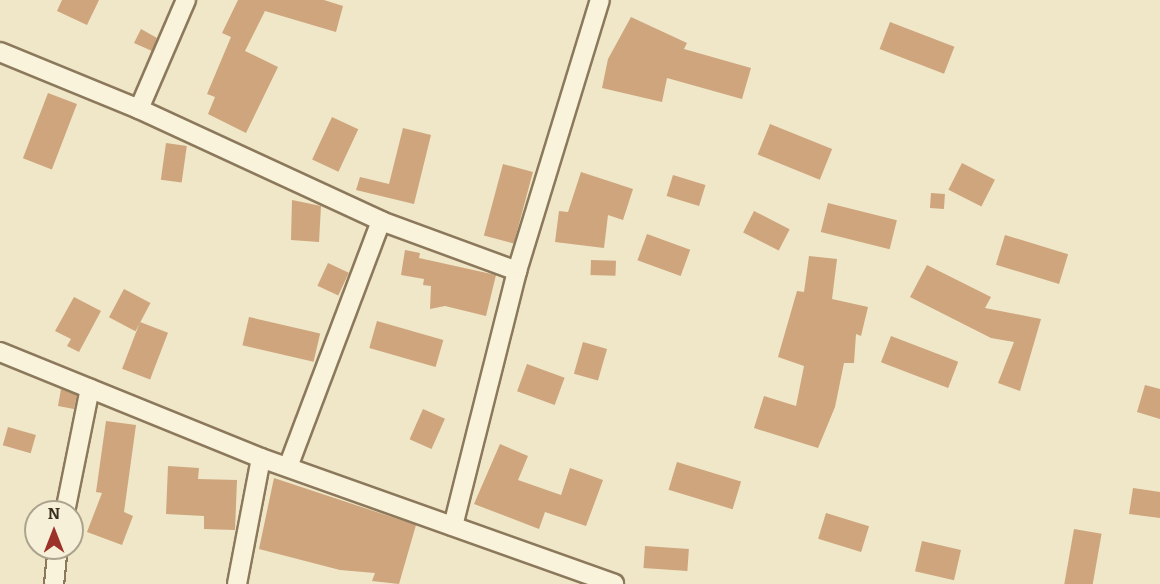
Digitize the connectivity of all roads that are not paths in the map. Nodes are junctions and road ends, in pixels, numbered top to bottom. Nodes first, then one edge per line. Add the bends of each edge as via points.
1 (186, 0) edge
2 (600, 0) edge
3 (0, 52) edge
4 (139, 110) junction
5 (381, 221) junction
6 (518, 271) junction
7 (0, 352) edge
8 (90, 388) junction
9 (261, 458) junction
10 (288, 467) junction
11 (67, 500) edge
12 (453, 526) junction
13 (57, 560) edge
14 (54, 584) edge
15 (237, 584) edge
16 (614, 584) edge

1 - 4 street
2 - 6 street
3 - 4 street
4 - 5 street
5 - 6 street
5 - 10 street
6 - 12 street
7 - 8 street
8 - 9 street
8 - 11 street
9 - 10 street
9 - 15 street
10 - 12 street
12 - 16 street
13 - 14 street

